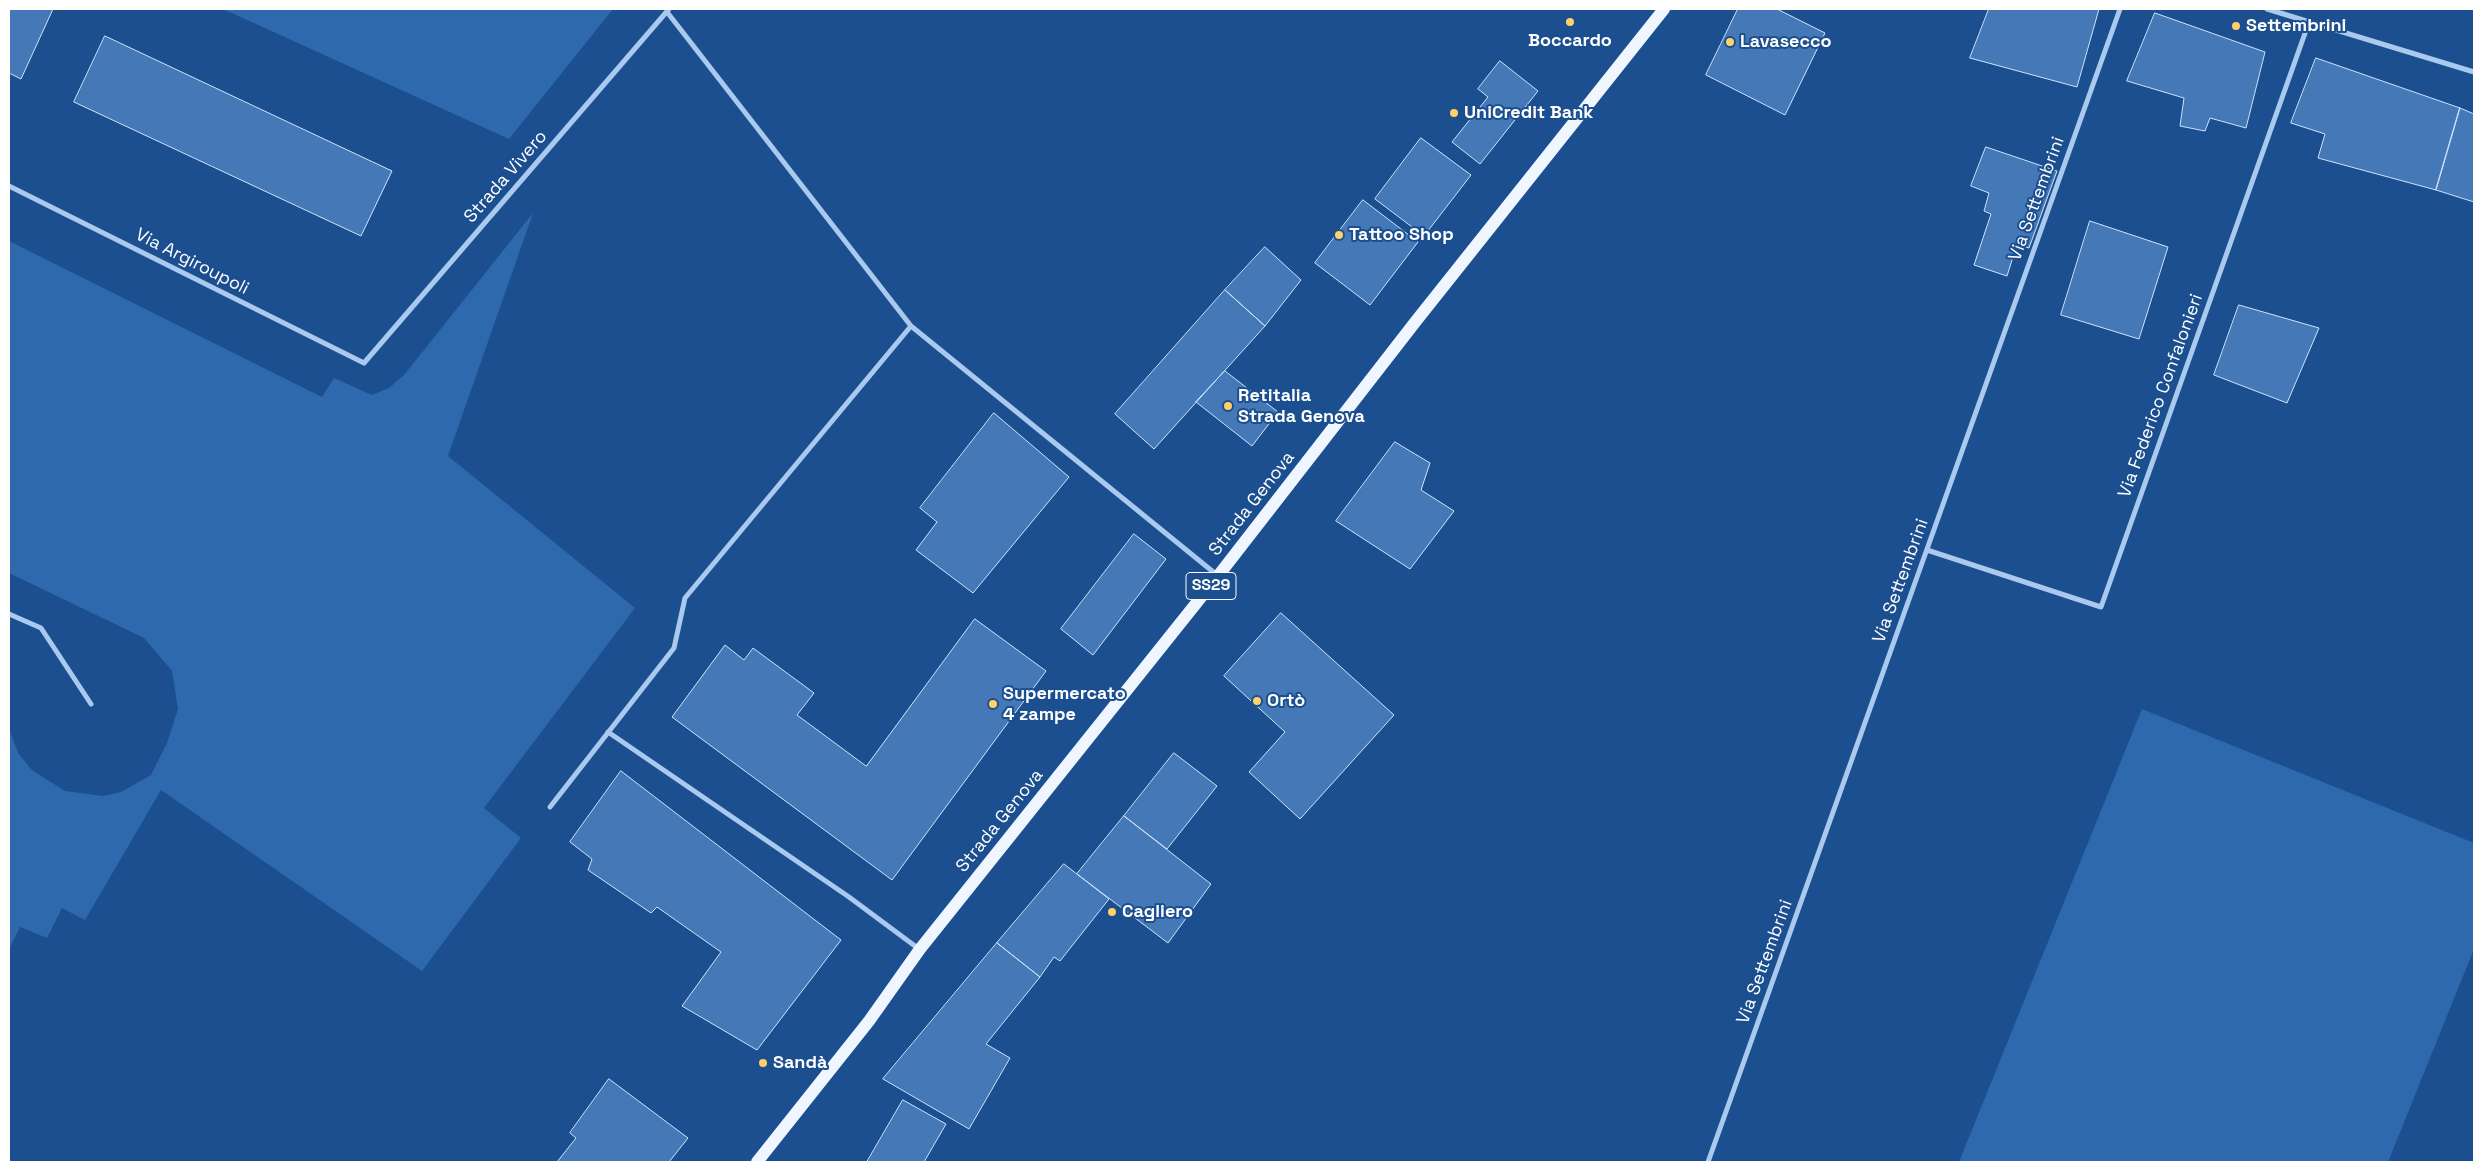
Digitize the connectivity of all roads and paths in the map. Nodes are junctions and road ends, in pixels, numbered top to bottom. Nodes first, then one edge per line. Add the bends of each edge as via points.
1 (1664, 9) edge
2 (2120, 9) edge
3 (2267, 9) edge
4 (668, 10) edge
5 (2309, 22) junction
6 (2474, 72) edge
7 (9, 186) edge
8 (911, 326) junction
9 (364, 363) joint
10 (1926, 550) junction
11 (1218, 576) junction
12 (9, 614) edge
13 (91, 704) dead end
14 (608, 732) junction
15 (550, 807) dead end
16 (920, 949) junction
17 (757, 1162) edge
18 (1708, 1162) edge

1 - 11 main road, Strada Genova / SS29
2 - 10 street, Via Settembrini
3 - 5 street
4 - 8 street
4 - 9 street, Strada Vivero
5 - 6 street
5 - 10 street, Via Federico Confalonieri via 2101,606
7 - 9 street, Via Argiroupoli
8 - 11 street
8 - 14 street via 685,598 674,648
10 - 18 street, Via Settembrini
11 - 16 main road, Strada Genova / SS29
12 - 13 street via 41,628
14 - 15 street
14 - 16 street
16 - 17 main road, Strada Genova / SS29 via 869,1021

